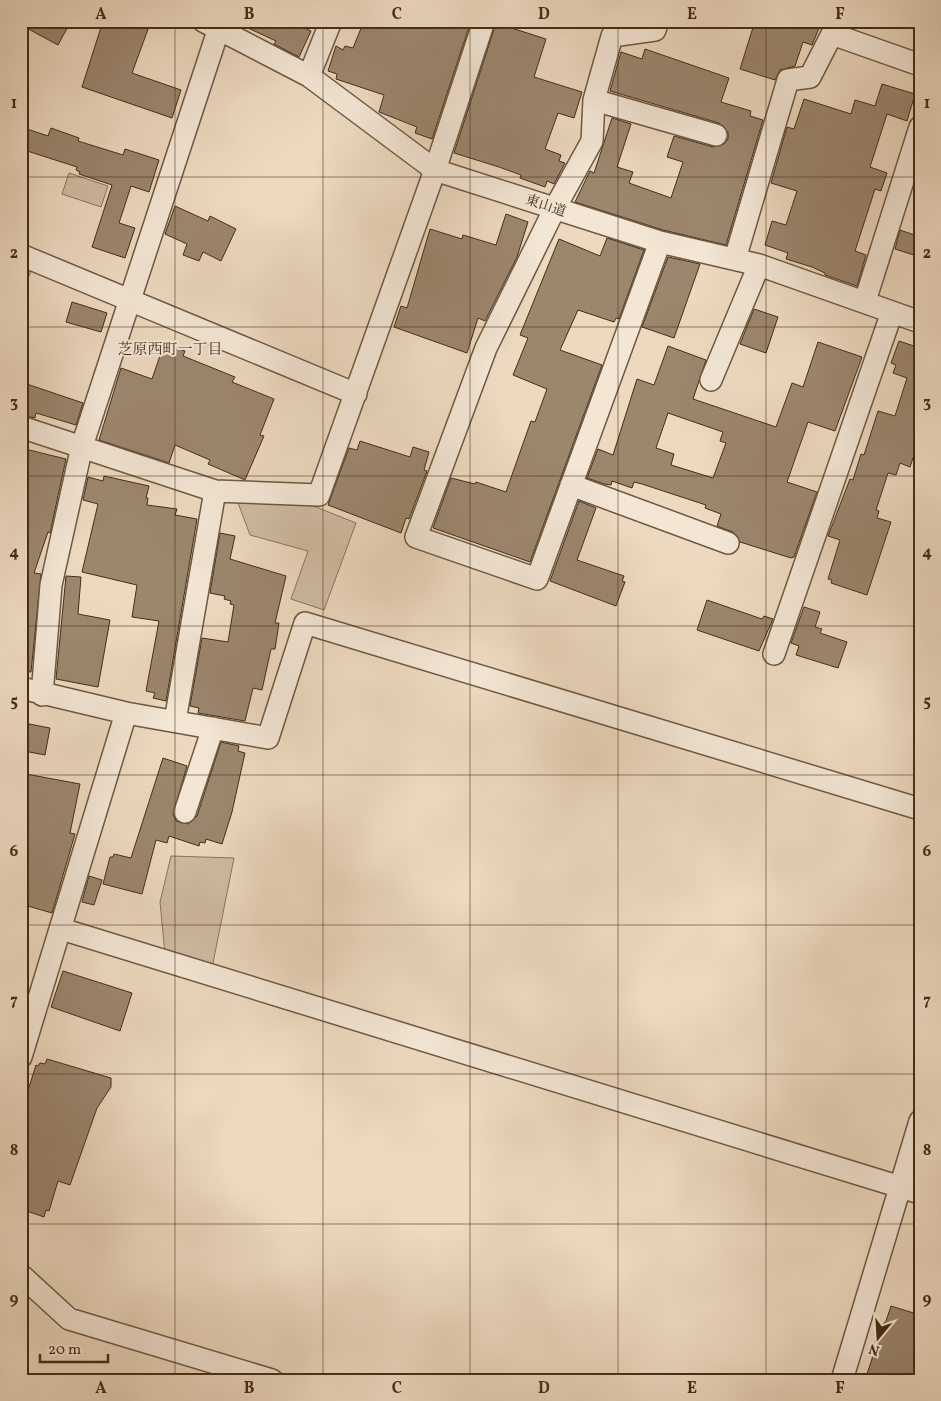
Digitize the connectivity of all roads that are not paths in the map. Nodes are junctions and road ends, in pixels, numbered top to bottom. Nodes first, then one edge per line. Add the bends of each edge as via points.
1 (331, 21) edge
2 (484, 21) edge
3 (658, 21) edge
4 (210, 26) edge
5 (834, 28) edge
6 (920, 65) edge
7 (309, 76) junction
8 (594, 100) junction
9 (920, 128) edge
10 (716, 135) dead end
11 (435, 170) junction
12 (555, 208) junction
13 (660, 242) junction
14 (21, 255) edge
15 (735, 259) junction
16 (759, 265) junction
17 (128, 300) junction
18 (865, 301) junction
19 (892, 312) junction
20 (920, 322) edge
21 (711, 380) dead end
22 (356, 394) junction
23 (21, 426) edge
24 (82, 446) junction
25 (571, 485) junction
26 (215, 491) junction
27 (728, 543) dead end
28 (774, 654) dead end
29 (21, 688) edge
30 (42, 694) junction
31 (126, 713) junction
32 (175, 721) junction
33 (212, 728) junction
34 (920, 809) edge
35 (185, 812) dead end
36 (68, 931) dead end
37 (21, 1057) edge
38 (920, 1121) edge
39 (910, 1190) edge
40 (21, 1275) edge
41 (272, 1380) edge
42 (842, 1380) edge

1 - 7 street
2 - 11 street
3 - 8 street via 655,30 612,36
4 - 7 street, 東山道
4 - 17 street
5 - 6 street
5 - 15 street via 810,77 788,80
7 - 11 street, 東山道
8 - 10 street
8 - 12 street via 592,141
9 - 18 street
11 - 12 street, 東山道
11 - 22 street
12 - 13 street, 東山道
12 - 25 street via 486,348 416,537 536,579
13 - 15 street, 東山道
13 - 25 street
14 - 17 street
15 - 16 street, 東山道
16 - 18 street, 東山道
16 - 21 street
17 - 22 street
17 - 24 street
18 - 19 street, 東山道
19 - 20 street, 東山道
19 - 28 street
22 - 26 street via 318,495
23 - 24 street
24 - 26 street
24 - 30 street via 51,585
25 - 27 street
26 - 32 street
29 - 30 street
30 - 31 street
31 - 32 street
31 - 37 street
32 - 33 street
33 - 34 street via 268,738 305,623
33 - 35 street
36 - 39 street
38 - 39 street
39 - 42 street
40 - 41 street via 69,1318

